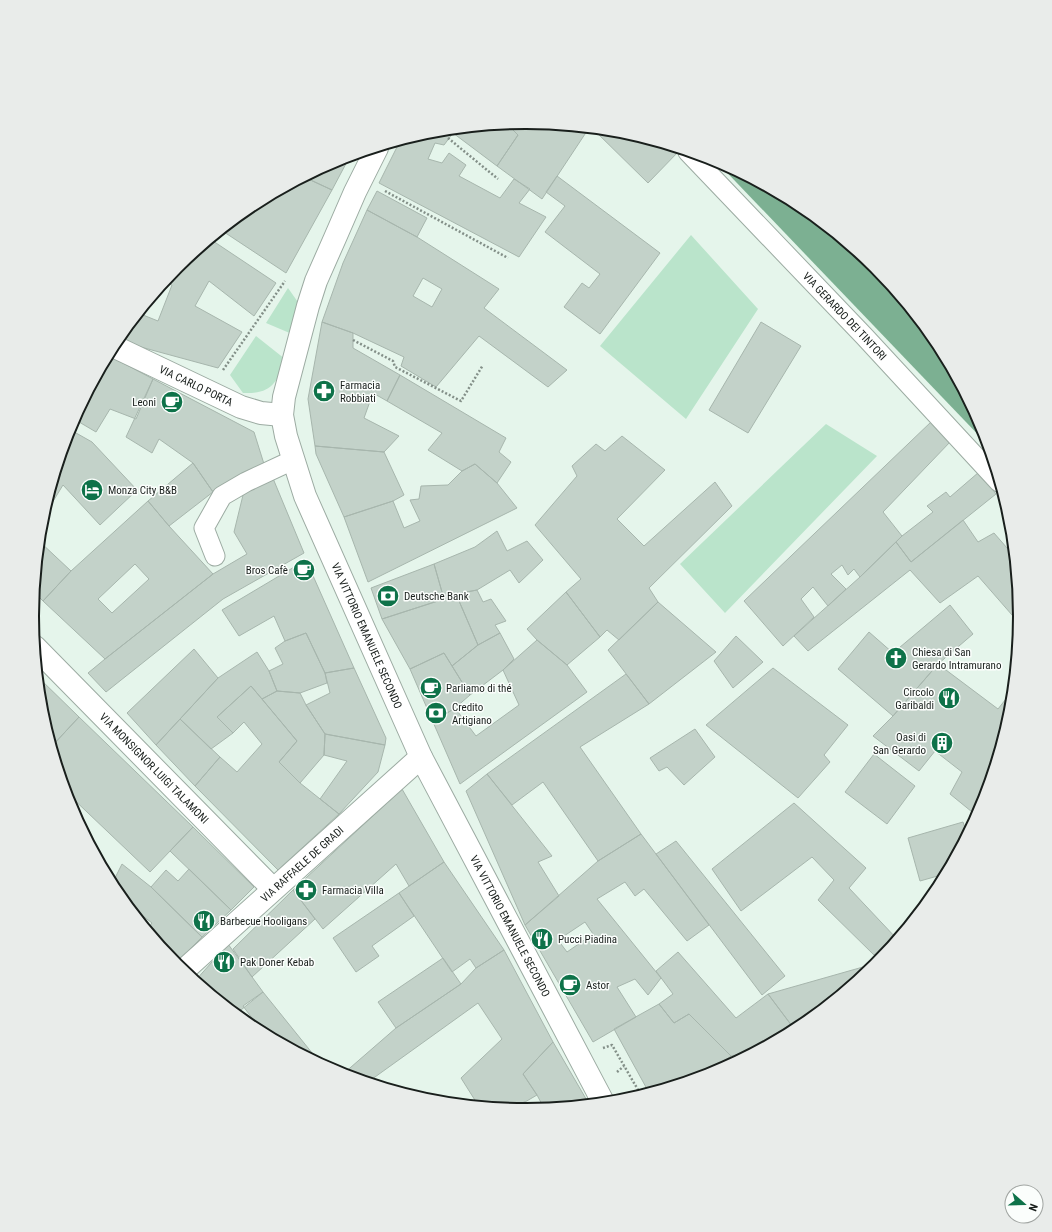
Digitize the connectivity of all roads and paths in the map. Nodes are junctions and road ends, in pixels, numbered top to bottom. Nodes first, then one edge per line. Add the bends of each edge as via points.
1 (448, 138) dead end
2 (374, 153) edge
3 (695, 160) edge
4 (362, 178) junction
5 (498, 179) dead end
6 (508, 258) dead end
7 (285, 281) dead end
8 (353, 340) dead end
9 (119, 349) edge
10 (484, 365) dead end
11 (213, 394) junction
12 (282, 415) junction
13 (293, 460) junction
14 (991, 474) edge
15 (215, 556) dead end
16 (40, 653) edge
17 (421, 757) junction
18 (273, 889) junction
19 (188, 966) edge
20 (578, 1057) junction
21 (637, 1090) edge
22 (600, 1097) edge

1 - 5 path
2 - 4 street, VIA VITTORIO EMANUELE SECONDO
3 - 14 street, VIA GERARDO DEI TINTORI
4 - 6 path
4 - 12 street, VIA VITTORIO EMANUELE SECONDO via 316,281 288,381
7 - 11 path via 222,372
8 - 10 path via 394,361 396,367 461,401
9 - 11 street, VIA CARLO PORTA
11 - 12 street, VIA CARLO PORTA via 254,411
12 - 13 street, VIA VITTORIO EMANUELE SECONDO
13 - 15 street via 222,496 204,528
13 - 17 street, VIA VITTORIO EMANUELE SECONDO via 323,539
16 - 18 street, VIA MONSIGNOR LUIGI TALAMONI
17 - 18 street, VIA RAFFAELE DE GRADI
17 - 20 street, VIA VITTORIO EMANUELE SECONDO
18 - 19 street, VIA RAFFAELE DE GRADI
20 - 21 path via 612,1045
20 - 22 street, VIA VITTORIO EMANUELE SECONDO

